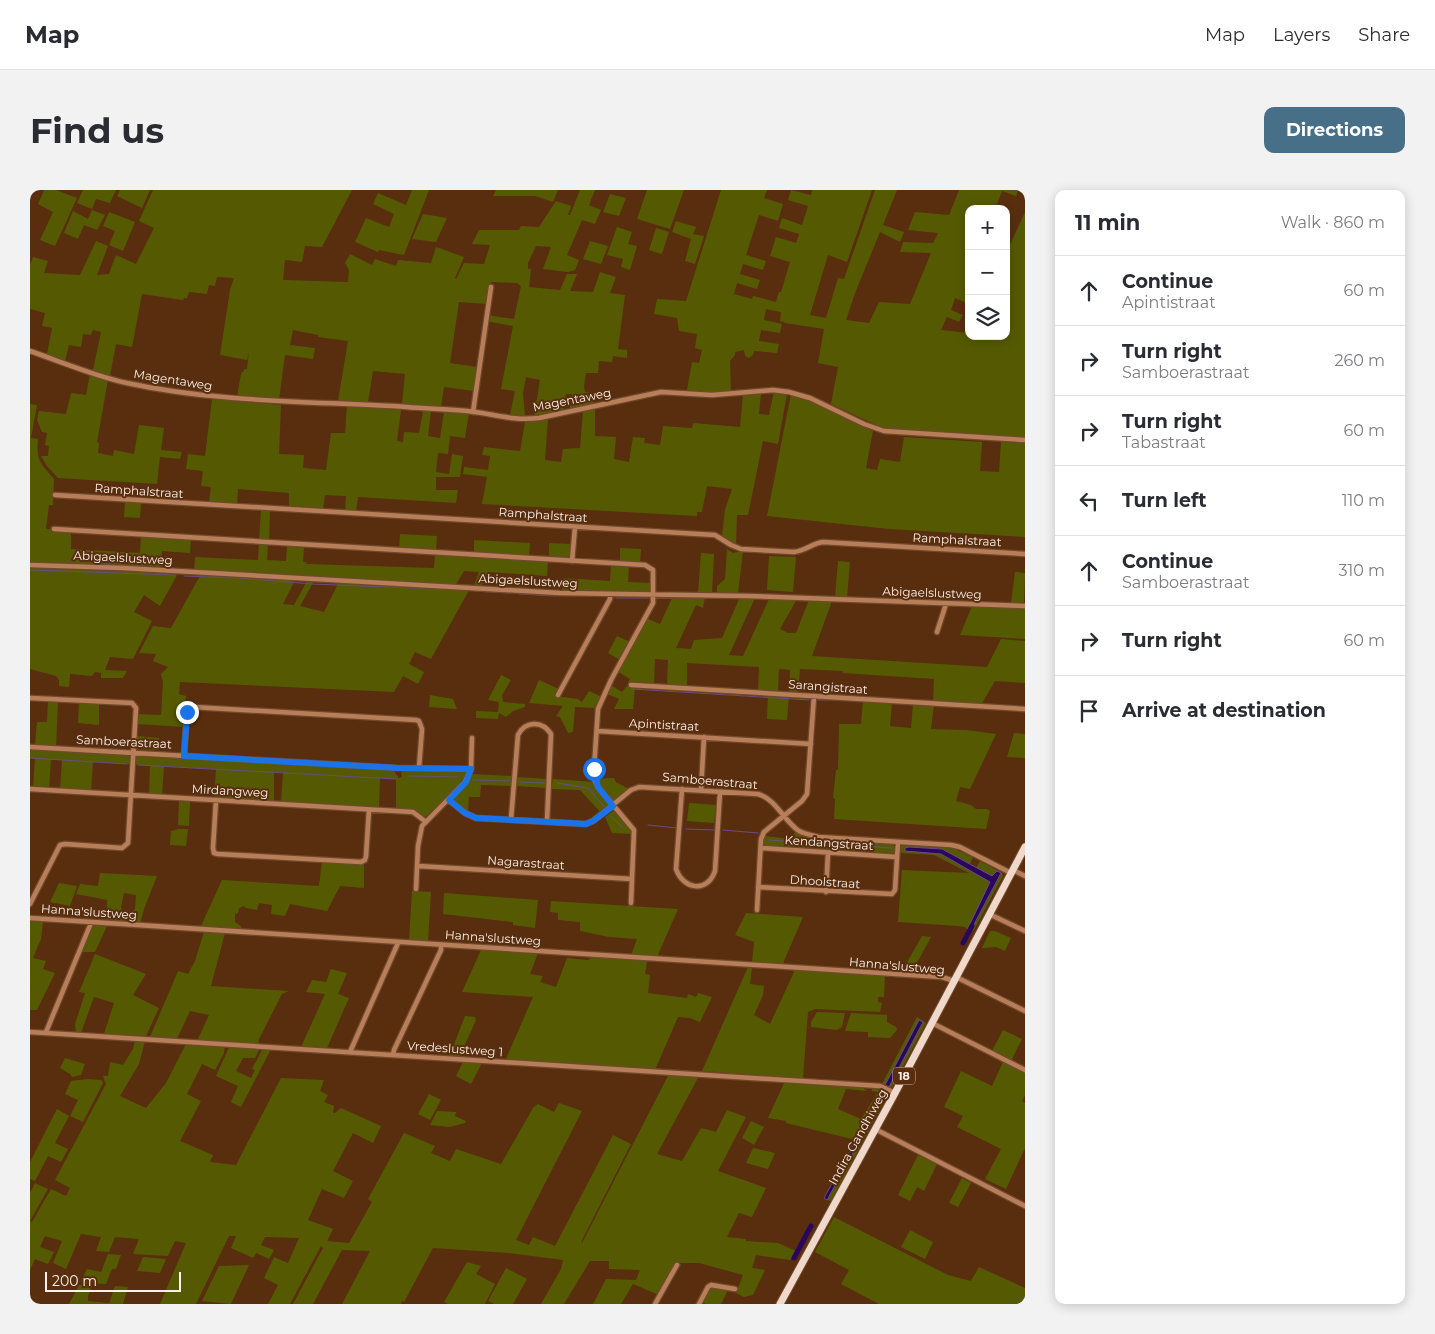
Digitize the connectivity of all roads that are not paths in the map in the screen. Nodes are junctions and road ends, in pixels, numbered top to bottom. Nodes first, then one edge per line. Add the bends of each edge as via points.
1 (491, 287) dead end
2 (30, 351) edge
3 (473, 412) junction
4 (1025, 440) edge
5 (55, 495) dead end
6 (575, 527) junction
7 (54, 528) dead end
8 (1025, 554) edge
9 (572, 561) junction
10 (30, 566) edge
11 (610, 594) junction
12 (653, 594) junction
13 (946, 604) junction
14 (1025, 606) edge
15 (937, 632) dead end
16 (631, 685) dead end
17 (558, 695) dead end
18 (814, 696) junction
19 (30, 698) edge
20 (1025, 709) edge
21 (597, 731) junction
22 (704, 737) junction
23 (472, 738) dead end
24 (811, 744) junction
25 (30, 747) edge
26 (133, 753) junction
27 (184, 756) junction
28 (419, 768) junction
29 (471, 769) junction
30 (30, 789) edge
31 (682, 789) junction
32 (701, 790) junction
33 (720, 792) junction
34 (130, 796) junction
35 (216, 800) junction
36 (449, 800) junction
37 (613, 806) junction
38 (369, 810) junction
39 (784, 816) junction
40 (511, 819) junction
41 (547, 821) junction
42 (426, 822) junction
43 (898, 842) junction
44 (1025, 847) edge
45 (761, 848) junction
46 (828, 852) junction
47 (897, 857) junction
48 (418, 866) junction
49 (1011, 871) junction
50 (1025, 876) edge
51 (632, 879) junction
52 (758, 888) junction
53 (416, 889) dead end
54 (826, 892) junction
55 (631, 903) dead end
56 (30, 904) edge
57 (757, 910) dead end
58 (989, 914) junction
59 (30, 918) edge
60 (92, 923) junction
61 (1025, 931) edge
62 (398, 943) junction
63 (441, 945) junction
64 (955, 979) junction
65 (1025, 1011) edge
66 (932, 1023) junction
67 (30, 1032) edge
68 (46, 1032) junction
69 (350, 1052) junction
70 (393, 1055) junction
71 (1025, 1070) edge
72 (892, 1092) junction
73 (875, 1129) junction
74 (1025, 1206) edge
75 (677, 1264) dead end
76 (735, 1289) dead end
77 (655, 1304) edge
78 (699, 1304) edge
79 (780, 1304) edge

1 - 3 street
2 - 3 street, Magentaweg via 125,383 191,394 274,402
3 - 4 street, Magentaweg via 526,419 661,392 712,395 773,390 810,398 884,431
5 - 6 street, Ramphalstraat
6 - 8 street, Ramphalstraat via 715,536 741,548 794,552 823,542
6 - 9 street
7 - 9 street
9 - 12 street via 650,567
10 - 11 street, Abigaelslustweg
11 - 12 street, Abigaelslustweg
11 - 17 street
12 - 13 street, Abigaelslustweg
12 - 21 street via 653,603 598,709
13 - 14 street, Abigaelslustweg
13 - 15 street
16 - 18 street, Sarangistraat
18 - 20 street, Sarangistraat
18 - 24 street
19 - 26 street via 132,703 136,708
21 - 22 street, Apintistraat
21 - 37 street via 596,781
22 - 24 street, Apintistraat
22 - 32 street
23 - 29 street
24 - 39 street via 807,794
25 - 26 street, Samboerastraat
26 - 27 street, Samboerastraat
26 - 34 street
27 - 28 street, Samboerastraat
27 - 28 street via 187,712 193,707 420,721
28 - 29 street, Samboerastraat
29 - 36 street via 466,782
30 - 34 street, Mirdangweg
31 - 32 street, Samboerastraat
31 - 33 street via 676,869 679,877 694,886 709,882 715,871
31 - 37 street, Samboerastraat via 639,787
32 - 33 street, Samboerastraat
33 - 39 street, Samboerastraat via 763,796
34 - 35 street, Mirdangweg
34 - 56 street via 129,840 126,846 60,845
35 - 38 street, Mirdangweg
35 - 38 street via 212,848 218,854 360,862 366,856
36 - 40 street, Samboerastraat via 476,818
36 - 42 street
37 - 41 street, Samboerastraat via 586,824
37 - 51 street via 634,830
38 - 42 street, Mirdangweg via 413,812
39 - 43 street, Samboerastraat via 798,830 818,837
39 - 45 street via 764,832
40 - 41 street, Samboerastraat
40 - 41 street via 518,736 524,727 535,724 544,726 551,734
42 - 48 street via 420,833
43 - 47 street
43 - 49 street, Samboerastraat via 960,847
44 - 49 main road, Indira Gandhiweg / 18
45 - 46 street, Kendangstraat
45 - 52 street
46 - 47 street, Kendangstraat
46 - 54 street
47 - 54 street, Dhoolstraat via 892,894
48 - 51 street, Nagarastraat
48 - 53 street
49 - 50 street, Samboerastraat
49 - 58 main road, Indira Gandhiweg / 18
51 - 55 street
52 - 54 street, Dhoolstraat
52 - 57 street
58 - 61 street
58 - 64 main road, Indira Gandhiweg / 18
59 - 60 street, Hanna'slustweg
60 - 62 street, Hanna'slustweg
60 - 68 street
62 - 63 street, Hanna'slustweg
62 - 69 street
63 - 64 street, Hanna'slustweg
63 - 70 street
64 - 65 street, Hanna'slustweg
64 - 66 main road, Indira Gandhiweg / 18
66 - 71 street
66 - 72 main road, Indira Gandhiweg / 18
67 - 68 street, Vredeslustweg 1
68 - 69 street, Vredeslustweg 1
69 - 70 street, Vredeslustweg 1
70 - 72 street, Vredeslustweg 1 via 880,1086
72 - 73 main road, Indira Gandhiweg / 18
73 - 74 street
73 - 79 main road, Indira Gandhiweg / 18
75 - 77 street
76 - 78 street via 711,1285

